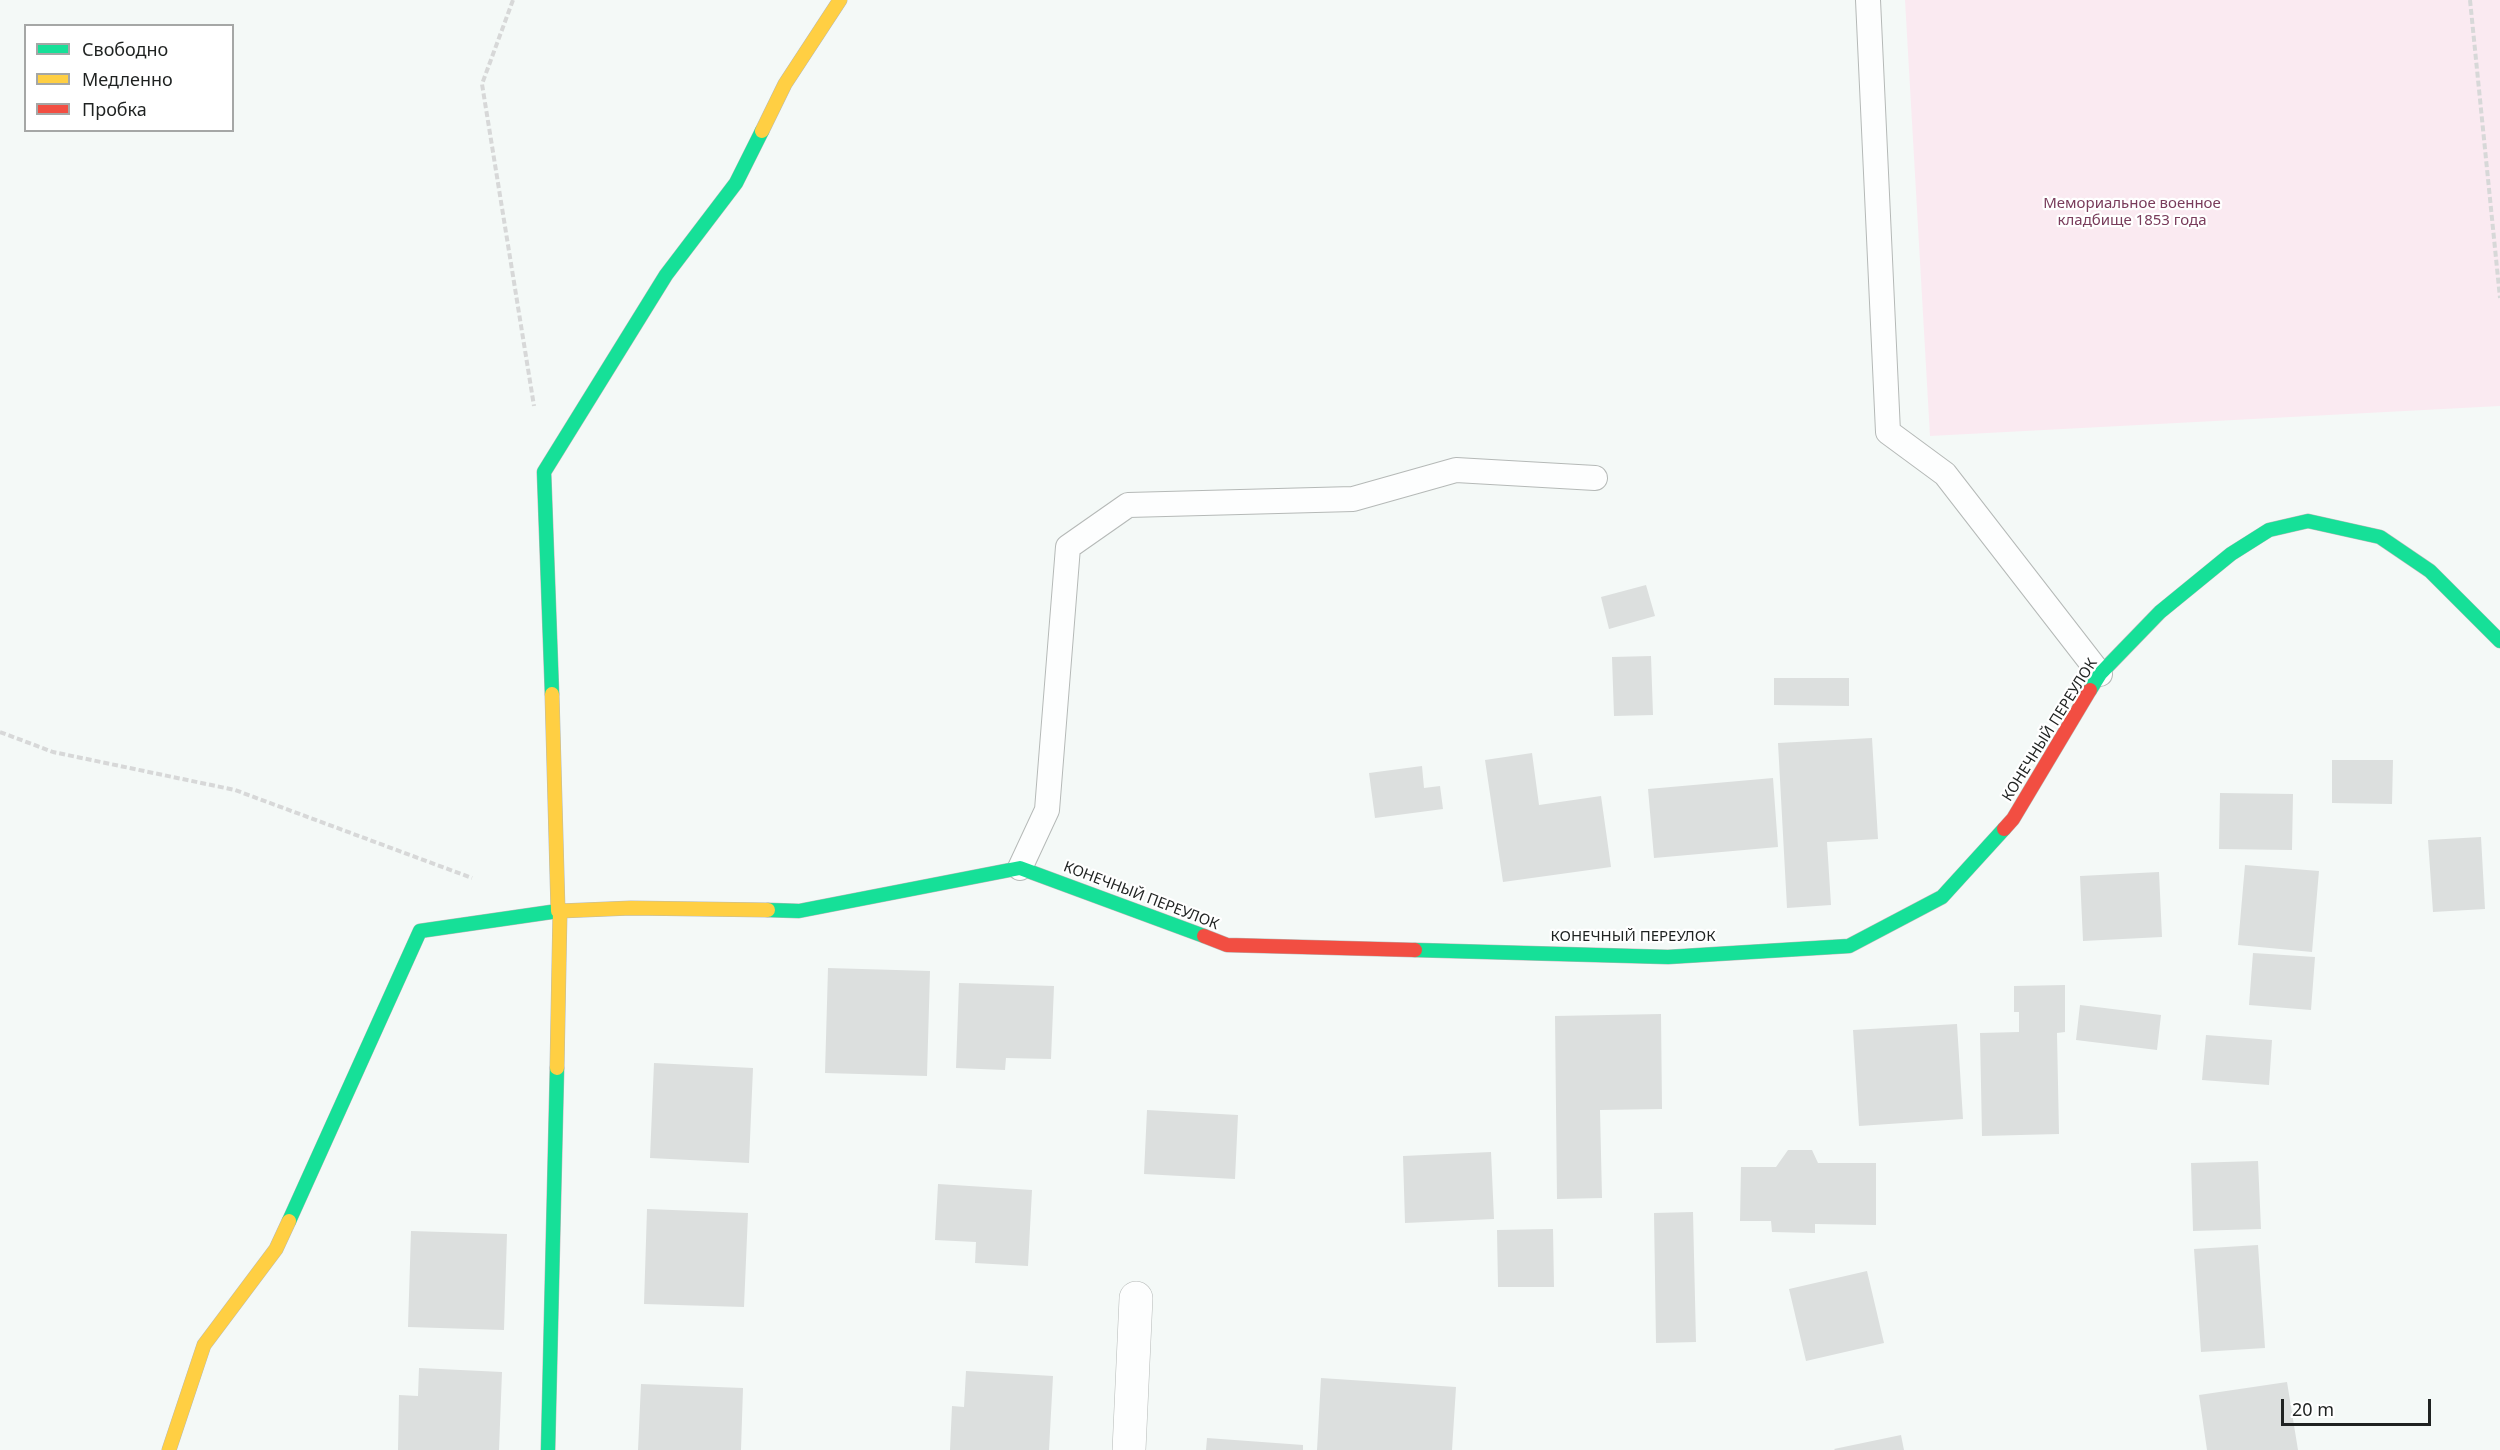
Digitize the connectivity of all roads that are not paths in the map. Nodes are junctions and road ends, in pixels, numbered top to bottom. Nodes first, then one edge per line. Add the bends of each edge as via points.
1 (840, 0) edge
2 (1868, 0) edge
3 (1595, 478) dead end
4 (2500, 641) edge
5 (2100, 674) junction
6 (1020, 867) junction
7 (560, 911) junction
8 (1136, 1298) dead end
9 (169, 1450) edge
10 (548, 1450) edge
11 (1129, 1450) edge

1 - 7 street via 785,84 736,183 666,275 544,472
2 - 5 lane via 1888,432 1945,474
3 - 6 lane via 1456,470 1353,498 1128,505 1068,547 1047,810
4 - 5 street, КОНЕЧНЫЙ ПЕРЕУЛОК via 2430,571 2380,537 2308,521 2269,530 2231,554 2160,612
5 - 6 street, КОНЕЧНЫЙ ПЕРЕУЛОК via 2013,819 1942,897 1849,946 1668,957 1227,945
6 - 7 street via 799,911
7 - 9 street via 420,931 276,1249 204,1345
7 - 10 street
8 - 11 street

